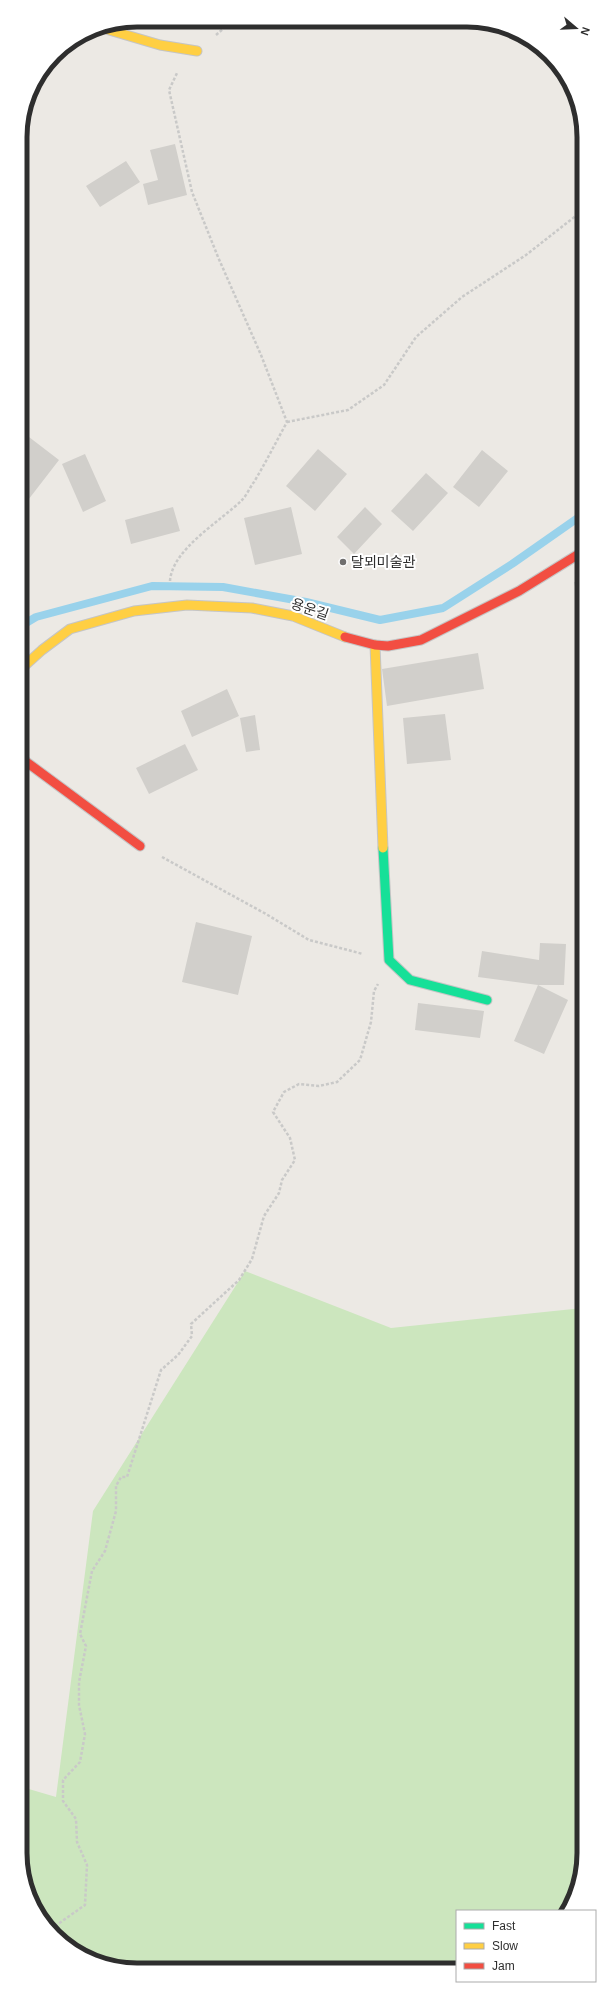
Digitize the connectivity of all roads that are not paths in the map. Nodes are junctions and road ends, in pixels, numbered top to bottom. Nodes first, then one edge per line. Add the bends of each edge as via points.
1 (109, 31) edge
2 (196, 51) road end
3 (577, 555) edge
4 (376, 645) junction
5 (27, 664) edge
6 (27, 762) edge
7 (140, 846) road end
8 (487, 1000) dead end

1 - 2 street via 160,45
3 - 4 street, 용운길 via 519,591 421,640 388,646
4 - 5 street, 용운길 via 353,640 293,616 252,608 187,605 134,611 70,629
4 - 8 street via 389,960 410,980
6 - 7 street

